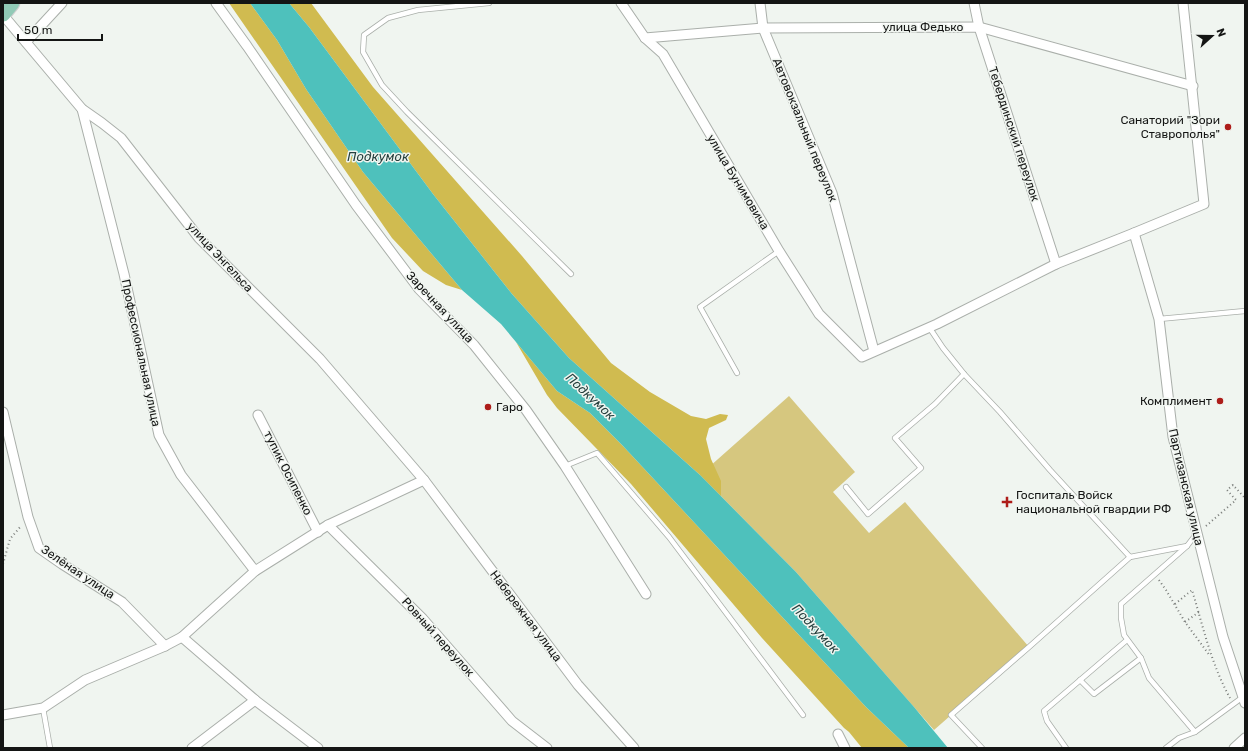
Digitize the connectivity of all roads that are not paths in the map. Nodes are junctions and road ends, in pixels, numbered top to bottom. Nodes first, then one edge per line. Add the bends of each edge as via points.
1 (12, 3) edge
2 (62, 3) edge
3 (216, 3) edge
4 (489, 3) edge
5 (621, 3) edge
6 (760, 3) edge
7 (974, 3) edge
8 (1183, 3) edge
9 (3, 15) edge
10 (980, 27) junction
11 (763, 28) junction
12 (645, 38) junction
13 (26, 42) junction
14 (1193, 86) junction
15 (82, 109) junction
16 (1134, 233) junction
17 (779, 251) junction
18 (1056, 264) junction
19 (571, 274) dead end
20 (1245, 311) edge
21 (1159, 319) junction
22 (929, 327) junction
23 (874, 351) junction
24 (737, 373) dead end
25 (964, 374) junction
26 (3, 412) edge
27 (258, 414) dead end
28 (565, 466) junction
29 (424, 480) junction
30 (846, 487) dead end
31 (328, 525) junction
32 (318, 532) junction
33 (1197, 533) junction
34 (1187, 546) junction
35 (1130, 557) junction
36 (255, 571) junction
37 (646, 594) dead end
38 (182, 637) junction
39 (1127, 640) junction
40 (165, 646) junction
41 (1141, 658) junction
42 (1080, 680) junction
43 (255, 700) junction
44 (1244, 700) edge
45 (43, 708) junction
46 (3, 715) edge
47 (803, 715) dead end
48 (1195, 732) junction
49 (838, 734) dead end
50 (1245, 738) edge
51 (50, 748) edge
52 (192, 748) edge
53 (318, 748) edge
54 (547, 748) edge
55 (634, 748) edge
56 (846, 748) edge
57 (982, 748) edge
58 (1066, 748) edge
59 (1166, 748) edge
60 (1234, 748) edge

1 - 9 main road
2 - 13 street
3 - 28 street, Заречная улица via 356,205 419,289 474,345 526,410
4 - 19 lane via 418,10 388,18 364,35 363,52 382,85 407,112
5 - 12 street, улица Бунимовича
6 - 11 street, Автовокзальный переулок
7 - 10 street, Тебердинский переулок
8 - 14 street
9 - 13 street, улица Энгельса
10 - 11 street, улица Федько
10 - 14 street, улица Федько
10 - 18 street, Тебердинский переулок
11 - 12 street, улица Федько
11 - 23 street, Автовокзальный переулок via 832,192
12 - 17 street, улица Бунимовича via 663,54
13 - 15 street, улица Энгельса
14 - 16 street via 1204,204
15 - 29 street, улица Энгельса via 120,138 199,238 320,359
15 - 36 street, Профессиональная улица via 124,274 159,435 181,475
16 - 18 street
16 - 21 street, Партизанская улица
17 - 23 street, улица Бунимовича via 819,314 862,357
17 - 24 lane via 700,307
18 - 22 street
20 - 21 lane
21 - 33 street, Партизанская улица via 1173,437
22 - 23 street
22 - 25 lane
25 - 30 lane via 935,404 895,438 920,468 868,514
25 - 35 lane
26 - 40 street, Зелёная улица via 28,517 40,548 122,602
27 - 32 street, тупик Осипенко
28 - 37 street, Заречная улица
28 - 47 lane via 597,453 669,537
29 - 31 street
29 - 55 street, Набережная улица via 578,685
31 - 32 street
31 - 54 street, Ровный переулок via 423,618 512,721
32 - 36 street
33 - 34 lane
33 - 44 street, Партизанская улица via 1223,637
34 - 35 lane
34 - 39 lane via 1121,604 1121,618
35 - 57 lane via 951,715
36 - 38 street
38 - 40 street
38 - 43 street
39 - 41 lane
39 - 42 lane
40 - 45 street via 85,680
41 - 42 lane via 1094,694
41 - 48 lane via 1149,678
42 - 58 lane via 1044,710 1047,721
43 - 52 street
43 - 53 street
44 - 48 lane via 1233,704
45 - 46 street
45 - 51 lane
48 - 59 lane via 1179,738
49 - 56 street
50 - 60 street

